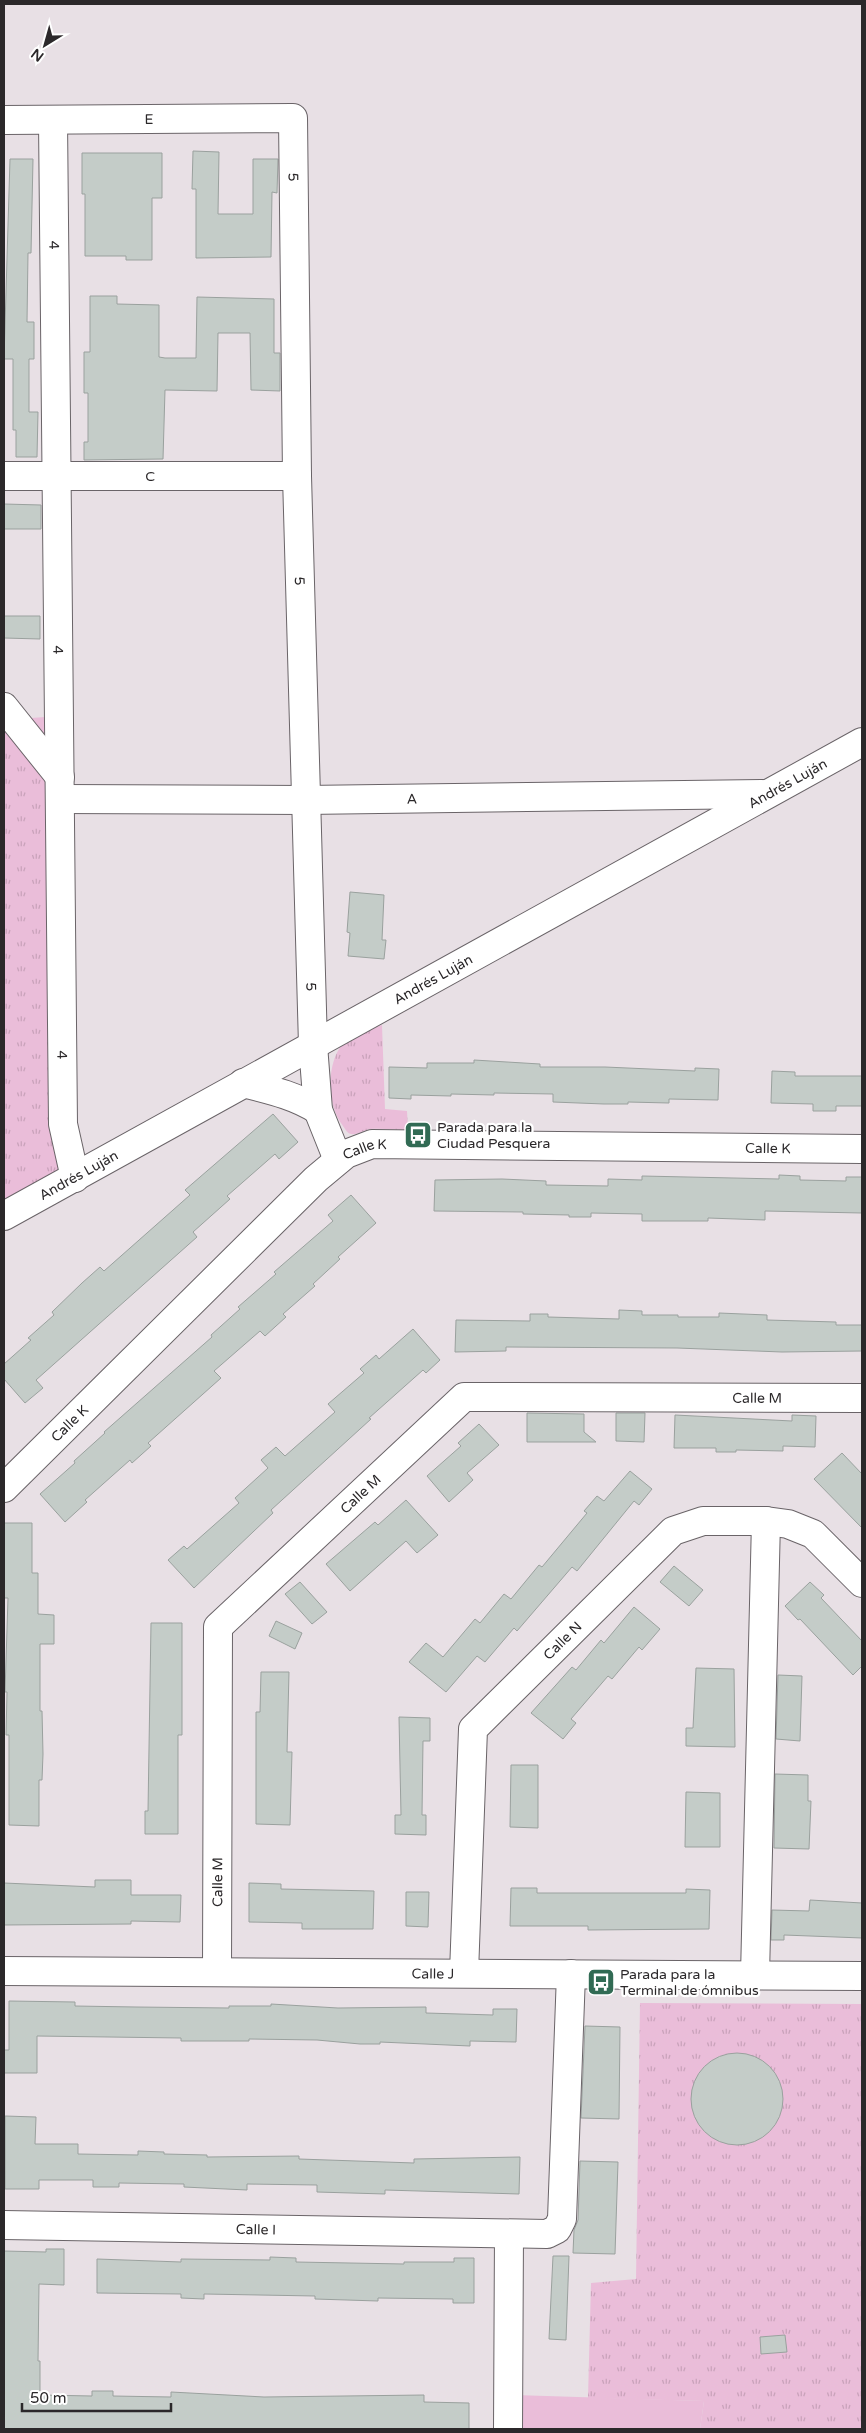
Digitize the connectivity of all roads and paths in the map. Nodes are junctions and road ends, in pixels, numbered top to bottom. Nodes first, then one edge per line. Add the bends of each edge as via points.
1 (293, 118) joint
2 (4, 120) edge
3 (53, 120) junction
4 (4, 476) edge
5 (58, 476) junction
6 (297, 476) junction
7 (4, 707) edge
8 (862, 742) edge
9 (60, 788) junction
10 (766, 794) junction
11 (305, 800) junction
12 (313, 1045) junction
13 (243, 1083) junction
14 (318, 1110) junction
15 (862, 1149) edge
16 (338, 1160) junction
17 (75, 1178) junction
18 (4, 1216) edge
19 (862, 1398) edge
20 (4, 1488) edge
21 (766, 1521) junction
22 (862, 1583) edge
23 (4, 1971) edge
24 (217, 1972) junction
25 (464, 1973) junction
26 (571, 1974) junction
27 (755, 1975) junction
28 (862, 1976) edge
29 (4, 2226) edge
30 (509, 2234) junction
31 (508, 2429) edge

1 - 3 street, E
1 - 6 street, 5
2 - 3 street, E
3 - 5 street, 4
4 - 5 street, C
5 - 6 street, C
5 - 9 street, 4
6 - 11 street, 5
7 - 9 street
8 - 10 street, Andrés Luján
9 - 11 street, A
9 - 17 street, 4 via 63,1124
10 - 11 street, A
10 - 12 street, Andrés Luján
11 - 12 street, 5
12 - 13 street, Andrés Luján
12 - 14 street, 5
13 - 14 street via 286,1094
13 - 17 street, Andrés Luján
14 - 16 street, 5
15 - 16 street, Calle K via 372,1144
16 - 20 street, Calle K
17 - 18 street, Andrés Luján
19 - 24 street, Calle M via 464,1397 218,1627
21 - 22 street, Calle N via 788,1524 813,1534
21 - 25 street, Calle N via 703,1521 673,1531 473,1729
21 - 27 street
23 - 24 street, Calle J
24 - 25 street, Calle J
25 - 26 street, Calle J
26 - 27 street, Calle J
26 - 30 street, Calle I via 562,2219 557,2229 547,2234
27 - 28 street, Calle J
29 - 30 street, Calle I
30 - 31 street

